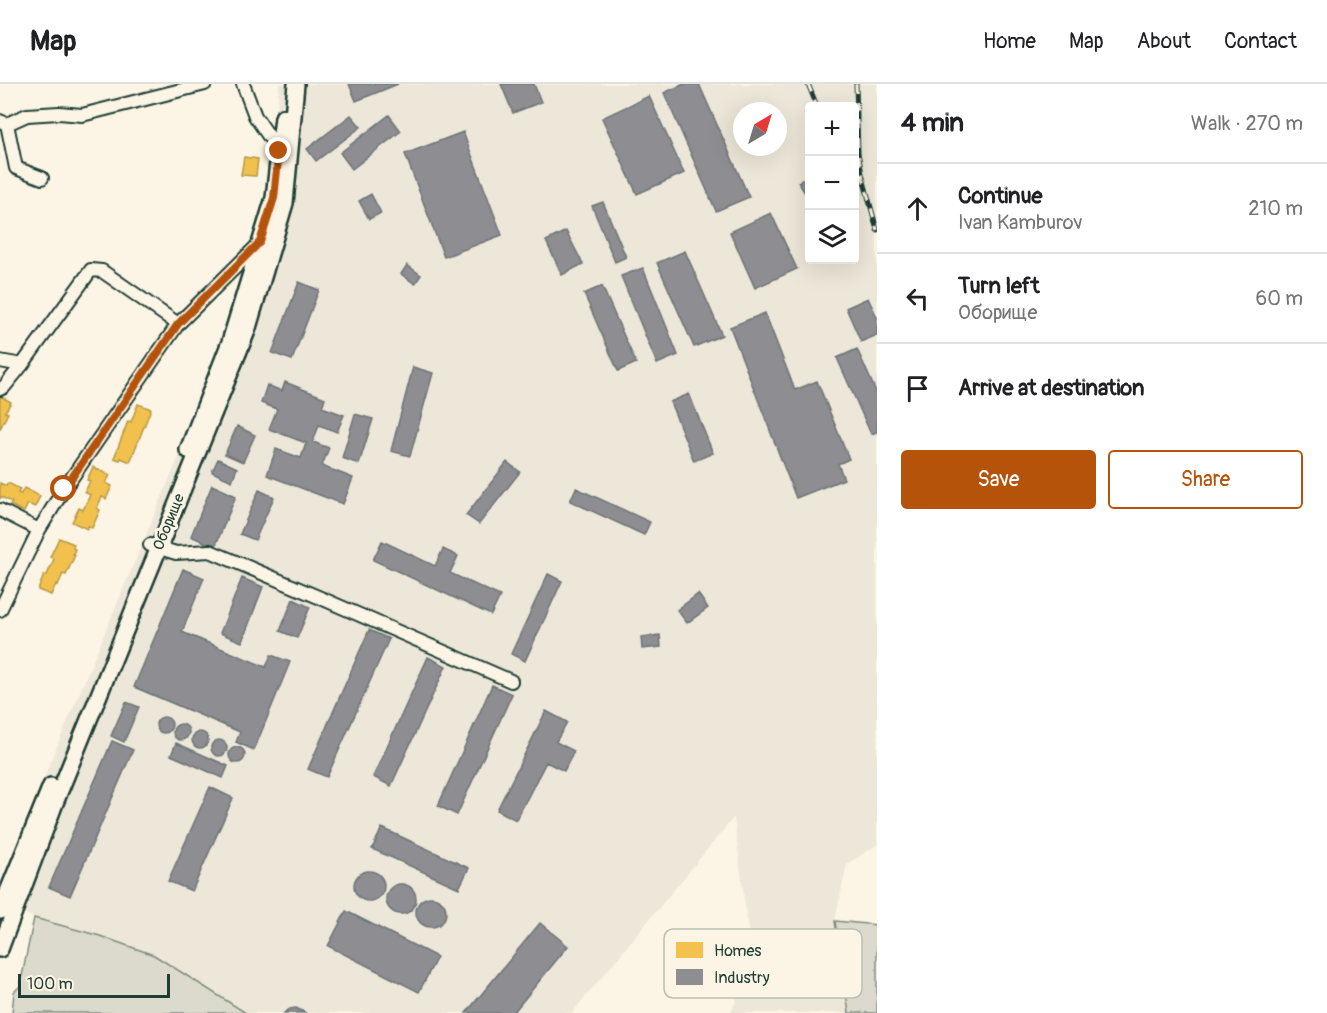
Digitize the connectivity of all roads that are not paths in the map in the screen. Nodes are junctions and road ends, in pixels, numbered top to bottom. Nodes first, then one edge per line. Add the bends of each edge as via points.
1 (205, 84) edge
2 (243, 84) edge
3 (286, 84) edge
4 (296, 84) edge
5 (4, 123) edge
6 (279, 151) junction
7 (42, 178) dead end
8 (260, 242) junction
9 (178, 324) junction
10 (0, 361) edge
11 (22, 365) junction
12 (0, 389) edge
13 (0, 510) edge
14 (39, 530) junction
15 (154, 546) junction
16 (0, 610) edge
17 (511, 681) dead end
18 (5, 901) edge
19 (0, 950) edge

1 - 5 street via 82,115 27,115
2 - 6 street via 255,117
3 - 6 main road, Оборище
4 - 15 main road, Оборище via 285,203 247,331
5 - 7 street via 16,168
6 - 8 main road, Оборище via 274,198
8 - 9 street
8 - 15 main road, Оборище via 230,342
9 - 11 street via 102,271 91,270
9 - 14 street
10 - 11 street
11 - 12 street
13 - 14 street
14 - 16 street
15 - 17 street via 176,553 210,552
15 - 18 main road, Оборище via 55,803
18 - 19 main road, Оборище

